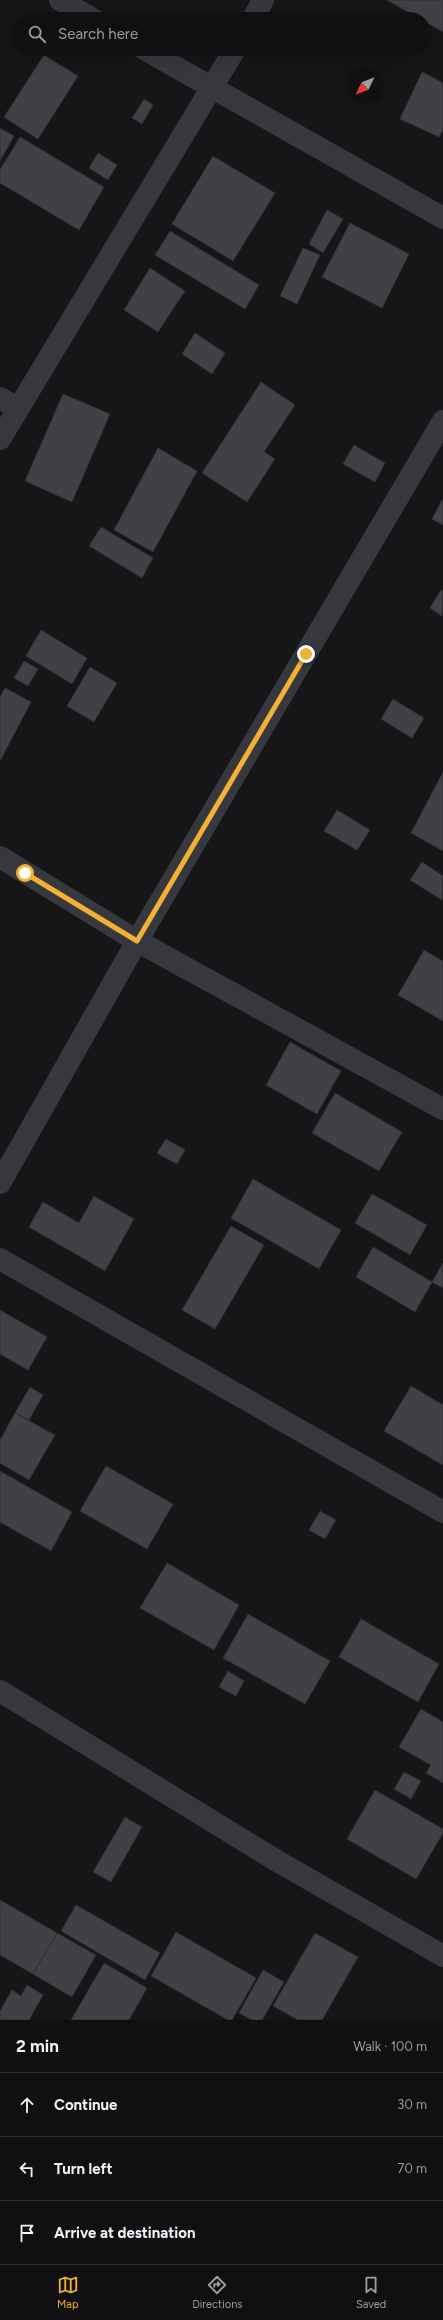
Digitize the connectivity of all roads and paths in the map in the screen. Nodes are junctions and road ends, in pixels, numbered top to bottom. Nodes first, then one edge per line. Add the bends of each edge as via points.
1 (60, 0) edge
2 (263, 0) edge
3 (81, 12) edge
4 (256, 12) edge
5 (156, 56) edge
6 (231, 56) edge
7 (212, 89) junction
8 (443, 218) edge
9 (9, 403) edge
10 (443, 421) edge
11 (0, 439) edge
12 (0, 858) edge
13 (137, 941) junction
14 (443, 1109) edge
15 (0, 1183) edge
16 (0, 1259) edge
17 (443, 1512) edge
18 (0, 1692) edge
19 (443, 1956) edge

1 - 3 street
2 - 4 street
5 - 7 street
6 - 7 street
7 - 8 street
7 - 9 street
9 - 11 street
10 - 13 street
12 - 13 street
13 - 14 street
13 - 15 street
16 - 17 street
18 - 19 street via 277,1861

